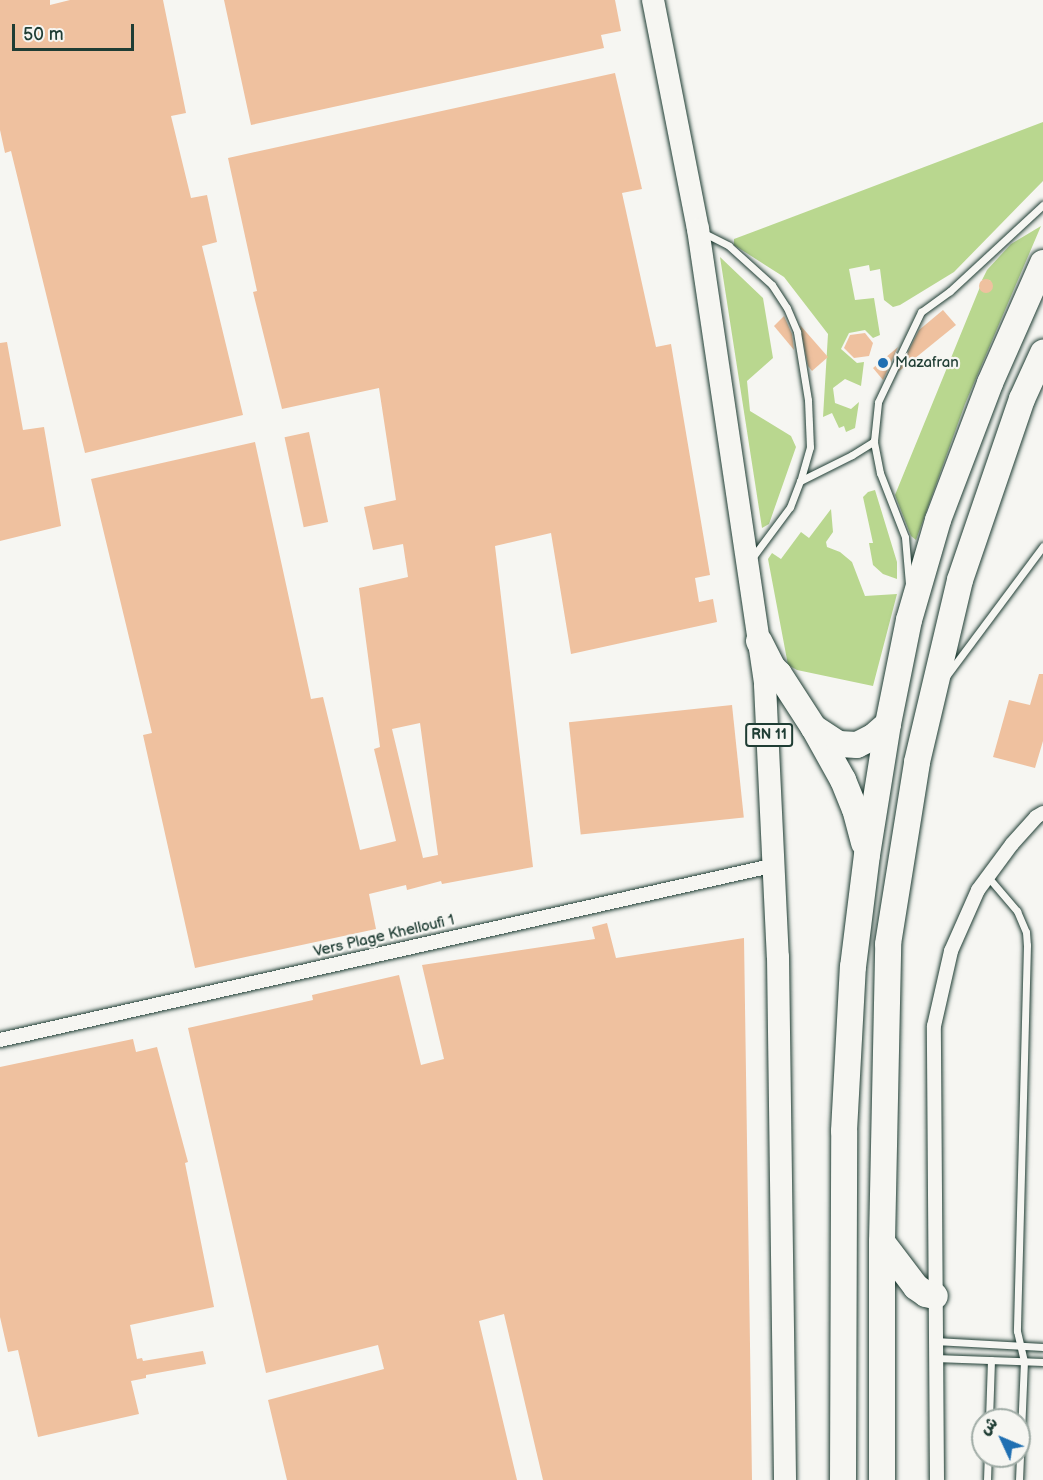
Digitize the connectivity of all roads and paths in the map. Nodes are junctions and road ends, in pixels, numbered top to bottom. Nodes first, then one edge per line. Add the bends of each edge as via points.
1 (653, 0) edge
2 (1043, 205) edge
3 (698, 229) junction
4 (1043, 263) edge
5 (1043, 353) edge
6 (874, 441) junction
7 (800, 481) junction
8 (1043, 546) edge
9 (747, 565) junction
10 (909, 620) junction
11 (759, 641) junction
12 (935, 691) junction
13 (888, 724) junction
14 (814, 728) junction
15 (1043, 813) edge
16 (867, 855) junction
17 (775, 865) junction
18 (988, 877) junction
19 (0, 1040) edge
20 (882, 1242) junction
21 (935, 1296) junction
22 (935, 1341) junction
23 (1019, 1345) junction
24 (1043, 1347) edge
25 (935, 1358) junction
26 (991, 1360) junction
27 (1024, 1361) junction
28 (1043, 1362) edge
29 (989, 1408) edge
30 (785, 1480) edge
31 (843, 1480) edge
32 (882, 1480) edge
33 (937, 1480) edge
34 (1019, 1480) edge

1 - 3 main road, RN 11
2 - 6 lane via 950,291 921,312 878,402
3 - 7 lane via 729,246 772,285 797,332 810,447
3 - 9 main road, RN 11
4 - 10 highway via 990,382 938,520
5 - 12 highway via 1022,399 960,580
6 - 7 lane
6 - 10 lane via 880,473 905,537
7 - 9 lane via 790,507
8 - 12 lane
9 - 11 main road, RN 11
10 - 13 highway
11 - 14 highway
11 - 17 main road, RN 11
12 - 20 highway via 917,762 888,944
13 - 14 highway via 857,745 839,744
13 - 16 highway
14 - 16 highway via 850,794
15 - 18 street via 1012,844
16 - 31 highway via 853,967 843,1131
17 - 19 street, Vers Plage Khelloufi 1
17 - 30 main road, RN 11
18 - 21 street via 978,890 951,951 934,1026
18 - 23 lane via 1017,910 1028,945
20 - 21 highway via 916,1287
20 - 32 highway
21 - 22 street
22 - 23 lane
22 - 25 street
23 - 24 lane
23 - 27 lane
25 - 26 lane
25 - 33 street
26 - 27 lane
26 - 29 lane
27 - 28 lane
27 - 34 lane

